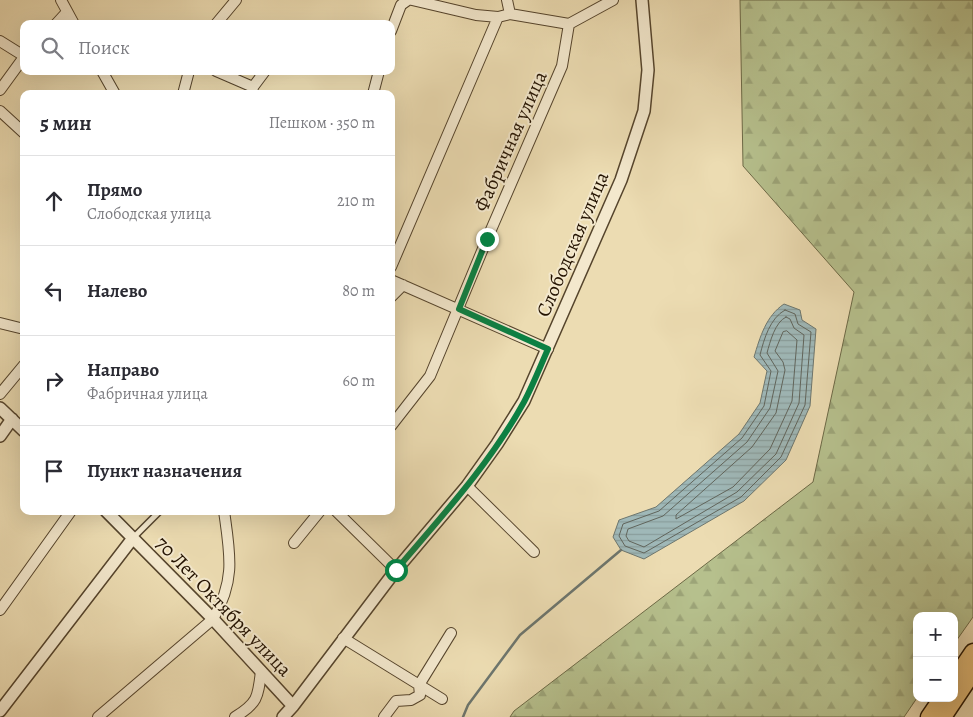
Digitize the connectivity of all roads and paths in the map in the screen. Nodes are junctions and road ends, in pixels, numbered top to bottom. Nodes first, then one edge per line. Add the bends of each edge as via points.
1 (61, 0) edge
2 (236, 0) edge
3 (408, 0) edge
4 (412, 0) edge
5 (507, 0) edge
6 (613, 0) edge
7 (642, 0) edge
8 (67, 12) junction
9 (510, 14) junction
10 (498, 17) junction
11 (60, 20) edge
12 (72, 20) edge
13 (219, 20) edge
14 (395, 21) edge
15 (569, 24) junction
16 (0, 41) edge
17 (20, 54) edge
18 (20, 62) edge
19 (104, 75) edge
20 (188, 75) edge
21 (224, 75) edge
22 (262, 75) edge
23 (378, 75) edge
24 (0, 90) edge
25 (113, 90) edge
26 (184, 90) edge
27 (252, 90) edge
28 (374, 90) edge
29 (0, 111) edge
30 (20, 129) edge
31 (395, 258) edge
32 (395, 282) edge
33 (403, 285) junction
34 (395, 293) edge
35 (459, 309) junction
36 (0, 323) edge
37 (20, 328) edge
38 (548, 349) junction
39 (20, 370) edge
40 (0, 394) edge
41 (0, 408) edge
42 (12, 420) junction
43 (395, 421) edge
44 (20, 427) edge
45 (0, 436) edge
46 (467, 486) junction
47 (68, 515) edge
48 (110, 515) edge
49 (156, 515) edge
50 (224, 515) edge
51 (317, 515) edge
52 (340, 515) edge
53 (133, 538) junction
54 (294, 543) dead end
55 (534, 552) dead end
56 (396, 570) junction
57 (0, 610) edge
58 (213, 619) junction
59 (451, 633) dead end
60 (343, 638) junction
61 (973, 652) edge
62 (260, 671) junction
63 (973, 672) edge
64 (958, 674) edge
65 (419, 685) junction
66 (442, 699) dead end
67 (939, 702) edge
68 (293, 706) junction
69 (0, 710) edge
70 (98, 717) edge
71 (235, 717) edge
72 (283, 717) edge
73 (384, 717) edge
74 (929, 717) edge
75 (943, 717) edge

1 - 8 street
2 - 13 street
3 - 14 street via 401,5
4 - 10 street
5 - 9 street
6 - 15 street
7 - 38 street, Слободская улица via 648,70 644,111 621,180
8 - 11 street
8 - 12 street
9 - 10 street
9 - 15 street
10 - 31 street
15 - 35 street, Фабричная улица via 562,66
16 - 17 street
18 - 24 street
19 - 25 street
20 - 26 street
21 - 27 street
22 - 27 street
23 - 28 street
29 - 30 street
32 - 33 street
33 - 34 street
33 - 35 street
35 - 38 street
35 - 43 street, Фабричная улица via 430,376
36 - 37 street
38 - 46 street, Слободская улица via 524,401
39 - 40 street
41 - 42 street
42 - 44 street
42 - 45 street
46 - 55 street
46 - 56 street, Слободская улица
47 - 57 street
48 - 53 street, 70 Лет Октября улица
49 - 53 lane
50 - 58 street via 230,579 224,602
51 - 54 street
52 - 56 street
53 - 58 street, 70 Лет Октября улица
53 - 69 street
56 - 60 street, Слободская улица
58 - 62 street, 70 Лет Октября улица
58 - 70 street
59 - 65 street
60 - 65 street
60 - 68 street, Слободская улица
61 - 64 highway
62 - 68 street, 70 Лет Октября улица
62 - 71 street via 258,696 250,707
63 - 75 highway
65 - 66 street
65 - 73 street via 420,695 411,700 396,701
67 - 74 highway
68 - 72 street, Слободская улица

